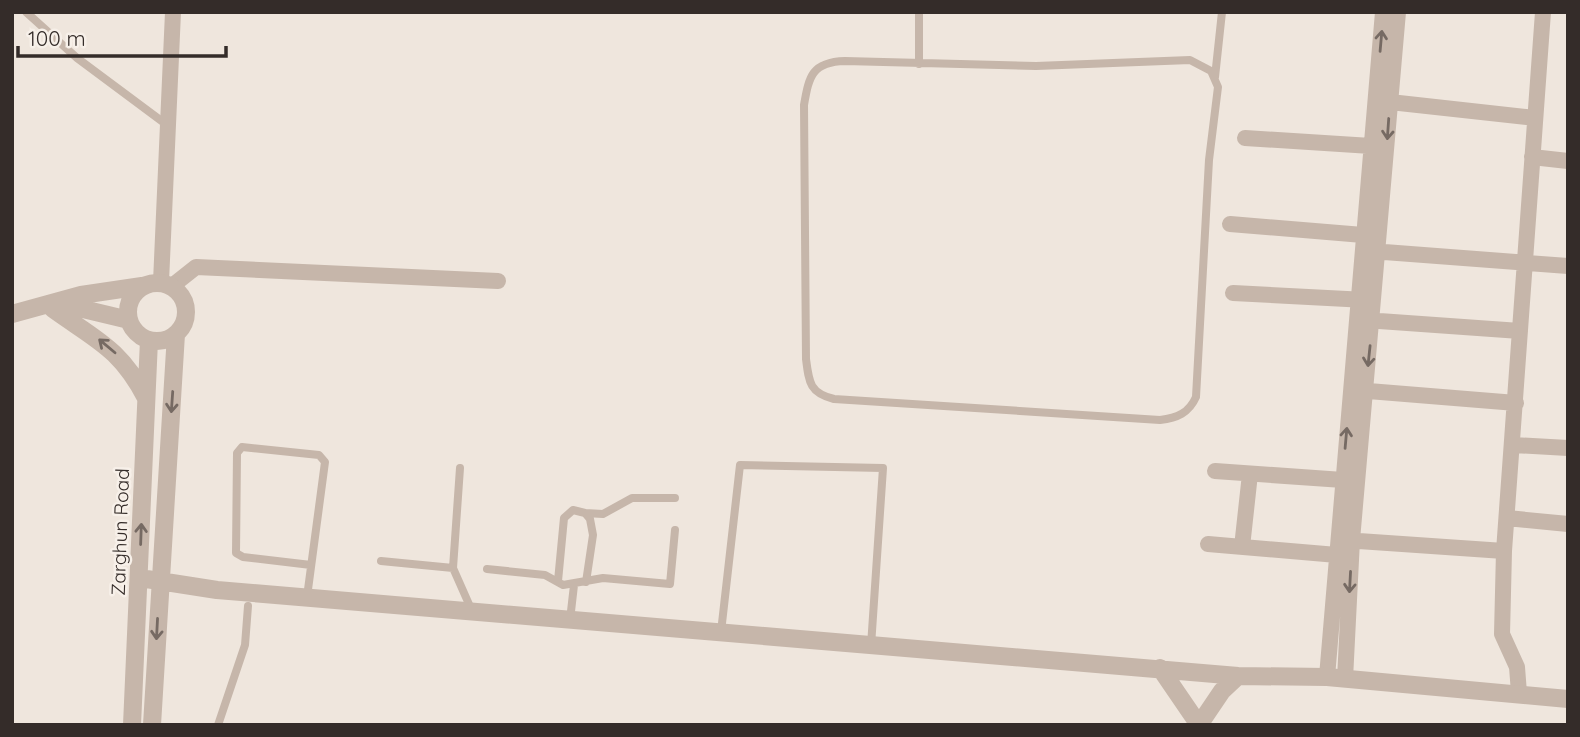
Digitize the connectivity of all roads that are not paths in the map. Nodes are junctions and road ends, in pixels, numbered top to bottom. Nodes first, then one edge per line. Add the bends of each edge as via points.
1 (26, 12) edge
2 (173, 12) edge
3 (919, 12) edge
4 (1222, 12) edge
5 (1383, 12) edge
6 (1398, 12) edge
7 (1543, 12) edge
8 (919, 64) junction
9 (1215, 77) junction
10 (1383, 101) junction
11 (1535, 118) junction
12 (167, 125) junction
13 (1245, 138) dead end
14 (1371, 146) junction
15 (1532, 157) junction
16 (1568, 161) edge
17 (1230, 223) dead end
18 (1363, 243) junction
19 (1379, 251) junction
20 (1524, 264) junction
21 (1568, 266) edge
22 (498, 281) dead end
23 (167, 284) junction
24 (142, 286) junction
25 (1233, 293) dead end
26 (1357, 300) junction
27 (1374, 301) junction
28 (47, 309) junction
29 (12, 314) edge
30 (129, 320) junction
31 (1355, 320) junction
32 (1372, 321) junction
33 (1520, 331) junction
34 (176, 334) junction
35 (149, 340) junction
36 (1358, 390) junction
37 (146, 398) junction
38 (1516, 403) junction
39 (1513, 445) junction
40 (1568, 448) edge
41 (460, 468) dead end
42 (1215, 471) dead end
43 (1250, 474) junction
44 (1343, 480) junction
45 (675, 498) dead end
46 (585, 513) junction
47 (1507, 518) junction
48 (1568, 524) edge
49 (675, 530) dead end
50 (1208, 544) dead end
51 (1342, 545) junction
52 (1241, 547) junction
53 (1504, 551) junction
54 (381, 561) dead end
55 (311, 565) junction
56 (453, 568) junction
57 (487, 569) dead end
58 (140, 578) junction
59 (160, 579) junction
60 (558, 581) junction
61 (586, 582) junction
62 (574, 585) junction
63 (307, 597) junction
64 (248, 606) dead end
65 (472, 611) junction
66 (570, 620) junction
67 (721, 633) junction
68 (871, 646) junction
69 (1160, 668) junction
70 (1238, 676) junction
71 (1336, 678) junction
72 (1520, 693) junction
73 (1568, 699) edge
74 (132, 725) edge
75 (152, 725) edge
76 (218, 725) edge
77 (1199, 725) edge

1 - 12 lane via 77,58
2 - 12 street
3 - 8 lane
4 - 9 lane
10 -> 5 street
6 - 10 street
7 - 11 street
8 - 9 lane via 1036,66 1190,60
8 - 9 lane via 829,61 808,83 804,105 810,384 818,395 834,399 1160,421 1189,410 1196,397 1209,160 1218,87
10 - 11 street
10 - 14 street
10 -> 19 street
11 - 15 street
12 - 23 street
13 - 14 street
14 - 18 street
15 - 16 street
15 - 20 street
17 - 18 street
18 - 19 street
18 - 26 street
19 - 20 street
19 - 27 street
20 - 21 street
20 - 33 street
22 - 23 street via 197,267
23 - 24 street
23 - 34 street via 180,292 186,308 186,318
24 - 28 street via 81,295
24 - 30 street via 130,301
25 - 26 street
26 - 27 street
26 - 31 street
27 - 32 street
28 - 29 street
28 - 30 street via 83,309
37 -> 28 street via 122,360 104,343
30 - 35 street via 133,329
31 - 32 street
31 - 36 street
32 - 33 street
32 -> 36 street
33 - 38 street
34 - 35 street
34 -> 59 street
35 - 37 street, Zarghun Road
36 - 38 street
44 -> 36 street
36 - 51 street
58 -> 37 street, Zarghun Road
38 - 39 street
39 - 40 street
39 - 47 street
41 - 56 lane
42 - 43 street
43 - 44 street
43 - 52 street
44 - 51 street
45 - 46 lane via 628,499 603,514
46 - 60 lane via 572,510 564,518
46 - 61 lane via 593,534
47 - 48 street
47 - 53 street
49 - 61 lane via 670,584 603,578
50 - 52 street
51 - 52 street
51 - 53 street
51 - 71 street
53 - 72 street via 1502,634 1517,667
54 - 56 lane
55 - 55 lane via 323,457 242,447 237,453 236,553
55 - 63 lane
56 - 65 lane
57 - 60 lane via 545,575
58 - 59 street
58 - 74 street, Zarghun Road
59 - 63 street via 217,590
59 -> 75 street
60 - 62 lane
61 - 62 lane
62 - 66 lane
63 - 65 street
64 - 76 lane via 245,645
65 - 66 street
66 - 67 street
67 - 68 street
67 - 68 lane via 740,465 883,468
68 - 69 street
69 - 70 street
69 - 77 street
70 - 71 street
70 - 77 street
71 - 72 street
72 - 73 street

